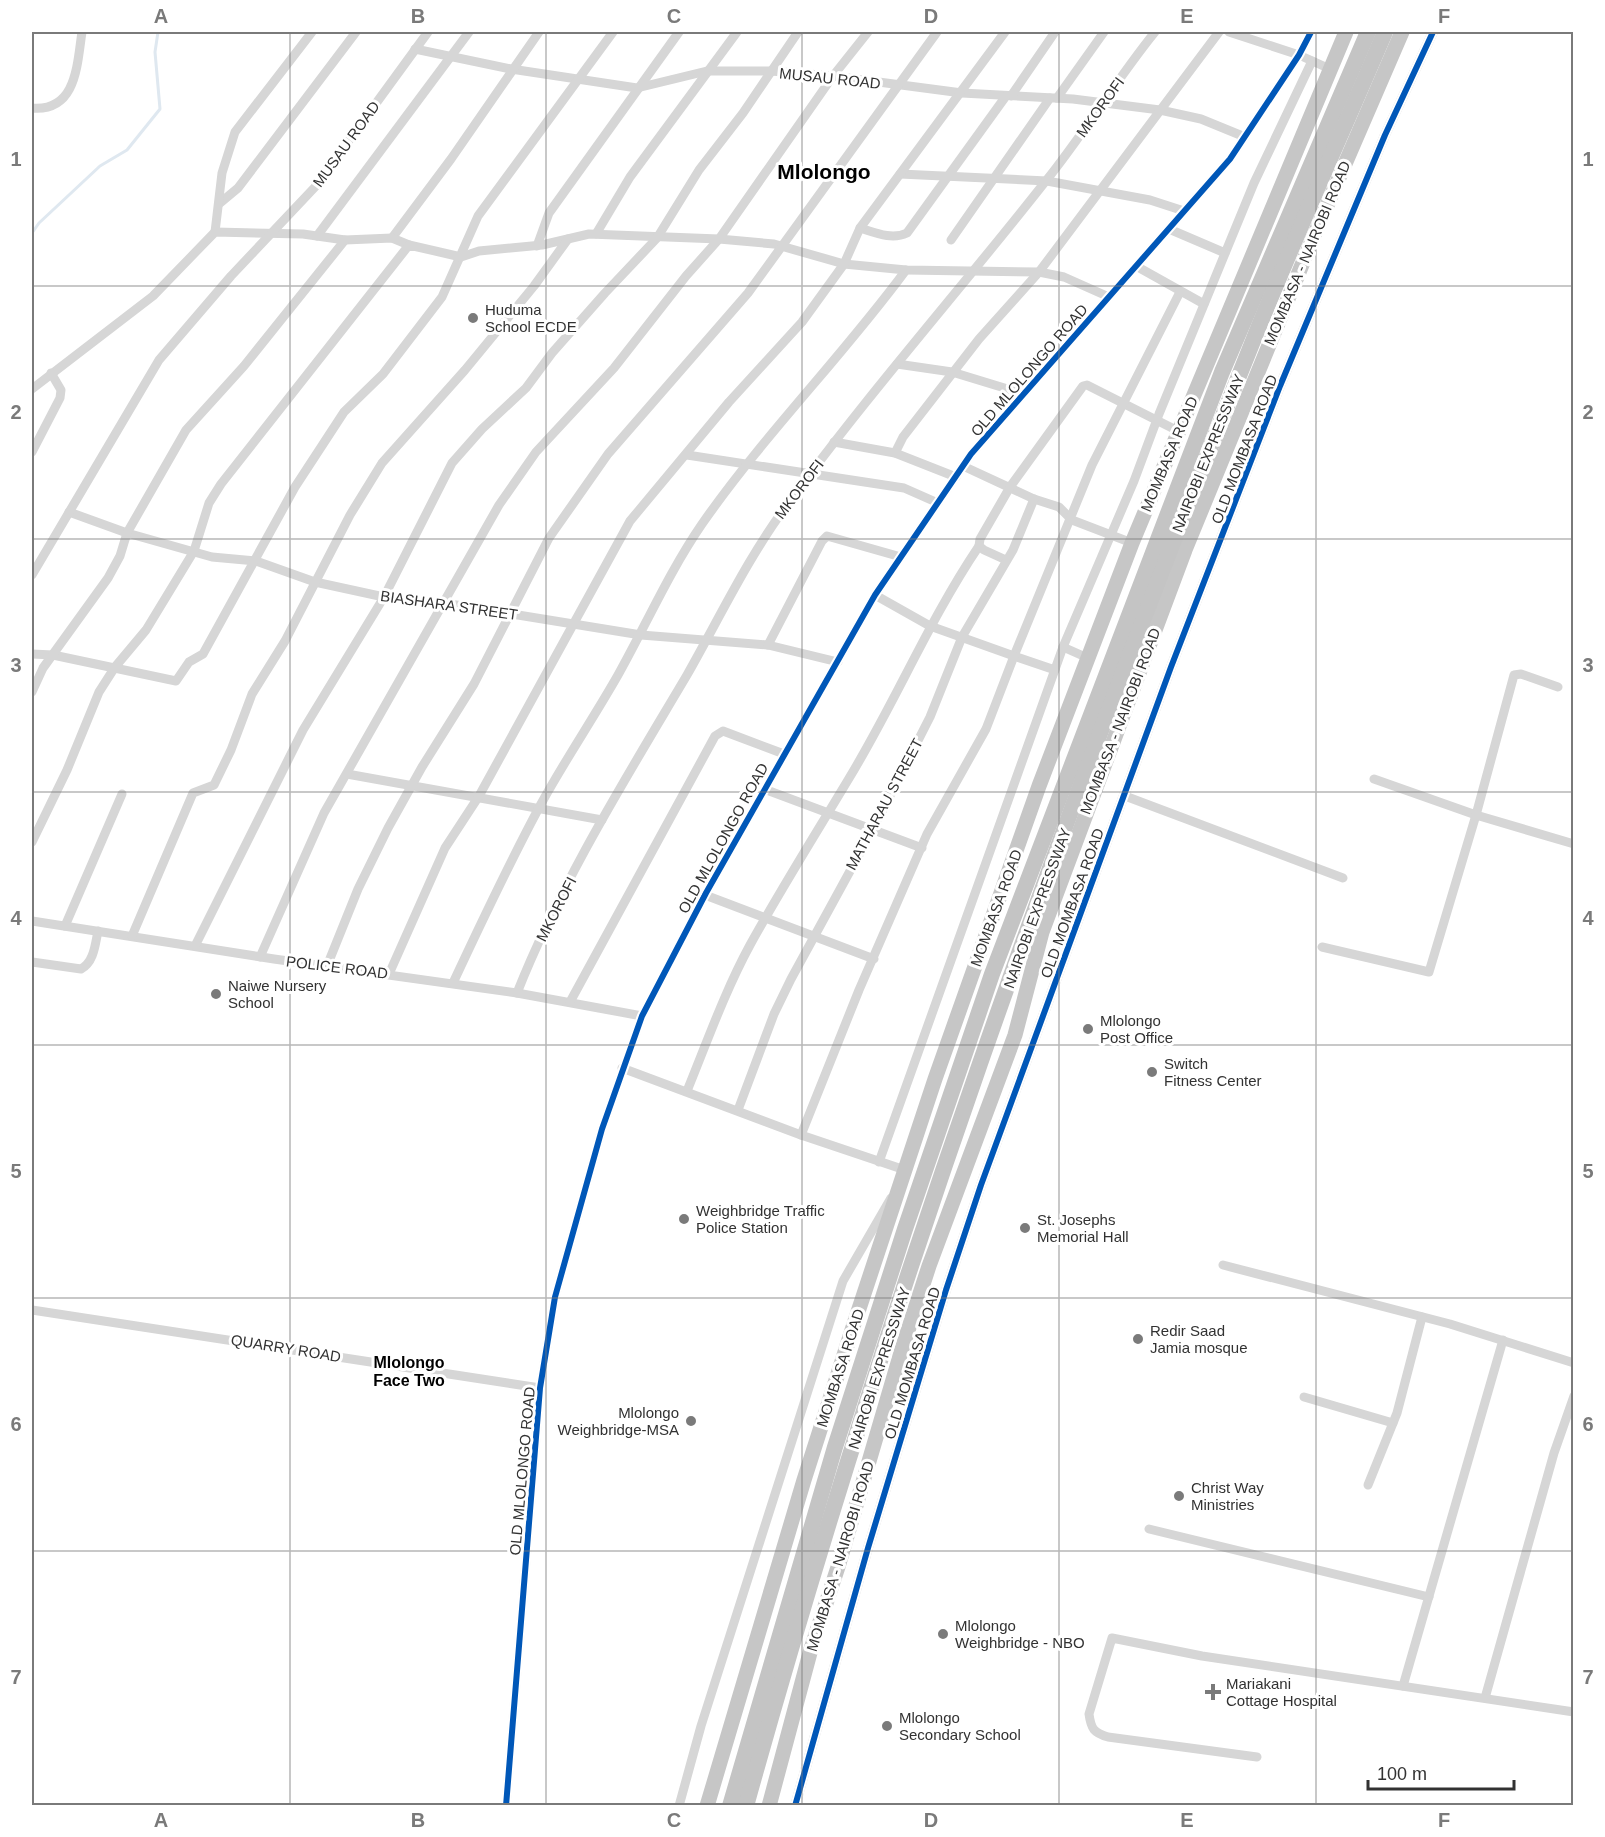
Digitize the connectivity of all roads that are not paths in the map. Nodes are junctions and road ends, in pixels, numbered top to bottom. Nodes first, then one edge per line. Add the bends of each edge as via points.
1 (82, 32) edge
2 (312, 32) edge
3 (356, 32) edge
4 (428, 32) edge
5 (469, 32) edge
6 (538, 32) edge
7 (613, 32) edge
8 (679, 32) edge
9 (736, 32) edge
10 (798, 32) edge
11 (868, 32) edge
12 (937, 32) edge
13 (1005, 32) edge
14 (1055, 32) edge
15 (1104, 32) edge
16 (1155, 32) edge
17 (1219, 32) edge
18 (1229, 32) edge
19 (1311, 32) edge
20 (1346, 32) edge
21 (1368, 32) edge
22 (1386, 32) edge
23 (1402, 32) edge
24 (1433, 32) edge
25 (415, 49) junction
26 (451, 56) junction
27 (1299, 56) junction
28 (1312, 61) junction
29 (511, 69) junction
30 (1330, 69) junction
31 (707, 71) junction
32 (771, 71) junction
33 (833, 76) junction
34 (580, 79) junction
35 (900, 86) junction
36 (637, 88) junction
37 (962, 93) junction
38 (1008, 96) junction
39 (1054, 98) junction
40 (1104, 104) junction
41 (32, 108) edge
42 (1160, 110) junction
43 (1245, 137) junction
44 (900, 174) junction
45 (947, 177) junction
46 (996, 180) junction
47 (1047, 180) junction
48 (1099, 190) junction
49 (220, 203) junction
50 (1184, 212) junction
51 (860, 228) junction
52 (1169, 229) junction
53 (215, 232) junction
54 (273, 234) junction
55 (596, 234) junction
56 (317, 236) junction
57 (392, 238) junction
58 (657, 238) junction
59 (568, 239) junction
60 (719, 239) junction
61 (345, 240) junction
62 (951, 240) dead end
63 (410, 245) junction
64 (537, 246) junction
65 (783, 246) junction
66 (1225, 253) junction
67 (461, 257) junction
68 (844, 264) junction
69 (1136, 266) junction
70 (906, 270) junction
71 (974, 270) junction
72 (1039, 272) junction
73 (1180, 292) junction
74 (1109, 297) junction
75 (1204, 304) junction
76 (897, 364) junction
77 (952, 372) junction
78 (51, 373) junction
79 (32, 389) edge
80 (1024, 393) junction
81 (1124, 403) junction
82 (1156, 422) junction
83 (1178, 430) junction
84 (834, 442) junction
85 (32, 452) edge
86 (895, 453) junction
87 (687, 455) junction
88 (744, 466) junction
89 (963, 466) junction
90 (810, 473) junction
91 (956, 477) junction
92 (1010, 487) junction
93 (1034, 500) junction
94 (938, 503) junction
95 (69, 512) junction
96 (1072, 519) junction
97 (128, 532) junction
98 (1110, 534) junction
99 (1132, 543) junction
100 (980, 546) junction
101 (194, 551) junction
102 (901, 557) junction
103 (1006, 560) junction
104 (256, 561) junction
105 (32, 575) edge
106 (315, 582) junction
107 (875, 595) junction
108 (384, 597) junction
109 (444, 603) junction
110 (510, 613) junction
111 (574, 624) junction
112 (930, 626) junction
113 (641, 635) junction
114 (962, 637) junction
115 (707, 640) junction
116 (768, 645) junction
117 (1063, 647) junction
118 (32, 654) edge
119 (53, 655) junction
120 (1014, 656) junction
121 (1090, 659) junction
122 (838, 662) junction
123 (115, 667) junction
124 (1055, 670) junction
125 (1558, 687) dead end
126 (32, 692) edge
127 (783, 754) junction
128 (347, 774) junction
129 (1374, 779) dead end
130 (411, 786) junction
131 (764, 789) junction
132 (122, 794) dead end
133 (479, 796) junction
134 (1125, 796) junction
135 (540, 808) junction
136 (826, 814) junction
137 (1476, 815) junction
138 (602, 820) junction
139 (873, 829) junction
140 (32, 842) edge
141 (1574, 844) edge
142 (922, 848) junction
143 (1343, 878) dead end
144 (705, 895) junction
145 (766, 918) junction
146 (32, 921) edge
147 (65, 926) junction
148 (98, 931) junction
149 (815, 935) junction
150 (132, 936) junction
151 (195, 946) junction
152 (1322, 947) dead end
153 (260, 957) junction
154 (874, 959) junction
155 (32, 962) edge
156 (327, 966) junction
157 (389, 974) junction
158 (453, 983) junction
159 (517, 993) junction
160 (570, 1002) junction
161 (642, 1016) junction
162 (622, 1068) junction
163 (687, 1091) junction
164 (738, 1110) junction
165 (801, 1135) junction
166 (879, 1162) junction
167 (902, 1177) junction
168 (1223, 1265) dead end
169 (32, 1310) edge
170 (1422, 1317) junction
171 (1503, 1340) junction
172 (1573, 1360) edge
173 (540, 1388) junction
174 (1574, 1396) edge
175 (1304, 1398) dead end
176 (1393, 1423) junction
177 (1368, 1485) dead end
178 (1149, 1529) dead end
179 (1429, 1598) junction
180 (1403, 1686) junction
181 (1485, 1698) junction
182 (1574, 1712) edge
183 (1257, 1757) dead end
184 (506, 1806) edge
185 (679, 1806) edge
186 (707, 1806) edge
187 (730, 1806) edge
188 (746, 1806) edge
189 (769, 1806) edge
190 (795, 1806) edge

1 - 41 street via 73,87 60,100 42,109
2 - 49 street via 235,132 222,173
3 - 49 street via 238,188
4 - 25 street, MUSAU ROAD
5 - 26 street
6 - 29 street
7 - 34 street
8 - 36 street
9 - 31 street
10 - 32 street
11 - 33 street
12 - 35 street
13 - 37 street
14 - 38 street
15 - 39 street
16 - 40 street, MKOROFI
17 - 42 street
18 - 27 street
19 - 27 street, OLD MLOLONGO ROAD
20 - 30 highway, MOMBASA ROAD
21 - 187 highway, NAIROBI EXPRESSWAY via 1222,372 992,974 835,1447
22 - 188 highway, NAIROBI EXPRESSWAY via 1256,332 1130,653 1030,923 887,1341 788,1656
23 - 189 highway, MOMBASA - NAIROBI ROAD via 1185,550 1046,921 1015,1035 902,1349 811,1649
24 - 134 street, OLD MOMBASA ROAD via 1380,145 1280,386
25 - 26 street, MUSAU ROAD
25 - 54 street, MUSAU ROAD via 315,187
26 - 29 street, MUSAU ROAD
26 - 56 street
27 - 28 street
27 - 43 street, OLD MLOLONGO ROAD
28 - 30 street
28 - 66 street
29 - 34 street, MUSAU ROAD
29 - 57 street
30 - 83 highway, MOMBASA ROAD
31 - 32 street, MUSAU ROAD
31 - 36 street, MUSAU ROAD
31 - 55 street via 630,177
32 - 33 street, MUSAU ROAD
32 - 58 street via 699,170
33 - 35 street, MUSAU ROAD
33 - 60 street
34 - 36 street, MUSAU ROAD
34 - 67 street via 478,216
35 - 37 street, MUSAU ROAD
35 - 65 street
36 - 64 street via 549,213
37 - 38 street, MUSAU ROAD
37 - 44 street
38 - 39 street, MUSAU ROAD
38 - 45 street
39 - 40 street, MUSAU ROAD
39 - 46 street
40 - 42 street, MUSAU ROAD
40 - 47 street, MKOROFI
42 - 43 street, MUSAU ROAD via 1201,119
42 - 48 street
43 - 50 street, OLD MLOLONGO ROAD
44 - 45 street
44 - 51 street
45 - 46 street
45 - 51 street via 907,233 889,236
46 - 47 street
46 - 62 street
47 - 48 street
47 - 71 street, MKOROFI
48 - 50 street via 1150,200
48 - 72 street
49 - 53 street
50 - 52 street, OLD MLOLONGO ROAD
51 - 68 street
52 - 66 street
52 - 69 street, OLD MLOLONGO ROAD
53 - 54 street
53 - 78 street via 153,296
54 - 56 street
54 - 95 street, MUSAU ROAD via 159,360
55 - 58 street
55 - 59 street
56 - 61 street
57 - 61 street
57 - 63 street
58 - 60 street
58 - 108 street via 604,292 526,388 452,463
59 - 64 street
59 - 106 street via 465,370 382,463
60 - 65 street
60 - 109 street via 614,368 536,452 499,505
61 - 97 street via 244,366 186,430
63 - 67 street
63 - 101 street via 221,484 209,503
64 - 67 street via 479,251
65 - 68 street
65 - 110 street via 748,293 608,454 549,538
66 - 75 street
67 - 104 street via 442,297 421,325 383,374 344,411 295,487
68 - 70 street
68 - 87 street via 802,322
69 - 73 street
69 - 74 street, OLD MLOLONGO ROAD
70 - 71 street
70 - 88 street via 873,315
71 - 72 street
71 - 76 street, MKOROFI
72 - 74 street via 1064,277
72 - 77 street
73 - 75 street
73 - 81 street
74 - 80 street, OLD MLOLONGO ROAD
75 - 82 street
76 - 77 street
76 - 84 street, MKOROFI
77 - 80 street
77 - 86 street
78 - 79 street
78 - 85 street via 61,390 60,398
80 - 89 street, OLD MLOLONGO ROAD
81 - 82 street
81 - 92 street via 1083,386
81 - 96 street via 1092,465
82 - 83 street
82 - 98 street
83 - 99 highway, MOMBASA ROAD
84 - 86 street
84 - 90 street, MKOROFI
86 - 91 street
87 - 88 street
87 - 111 street via 630,521
88 - 90 street
88 - 113 street via 694,536
89 - 91 street, OLD MLOLONGO ROAD
89 - 92 street
90 - 94 street via 904,488
90 - 115 street, MKOROFI via 744,567
91 - 94 street, OLD MLOLONGO ROAD
92 - 93 street
92 - 100 street via 980,539
93 - 96 street via 1059,507
93 - 103 street, MATHARAU STREET
94 - 102 street, OLD MLOLONGO ROAD
95 - 97 street, BIASHARA STREET
95 - 105 street, MUSAU ROAD
96 - 98 street
96 - 120 street
97 - 101 street, BIASHARA STREET
97 - 119 street via 108,578
98 - 99 street
98 - 117 street
99 - 121 highway, MOMBASA ROAD
100 - 103 street
100 - 112 street
101 - 104 street, BIASHARA STREET via 226,560
101 - 123 street via 146,630
102 - 107 street, OLD MLOLONGO ROAD
102 - 116 street via 827,536
103 - 114 street, MATHARAU STREET
104 - 106 street, BIASHARA STREET
104 - 123 street via 203,654 186,666 178,680
106 - 108 street, BIASHARA STREET
106 - 150 street via 252,694 214,784 193,793
107 - 112 street
107 - 122 street, OLD MLOLONGO ROAD
108 - 109 street, BIASHARA STREET
108 - 151 street via 303,730
109 - 110 street, BIASHARA STREET
109 - 128 street
110 - 111 street, BIASHARA STREET
110 - 130 street via 474,684
111 - 113 street, BIASHARA STREET
111 - 133 street
112 - 114 street
112 - 136 street via 912,666
113 - 115 street, BIASHARA STREET
113 - 135 street
114 - 120 street
114 - 139 street, MATHARAU STREET via 930,717
115 - 116 street, BIASHARA STREET
115 - 138 street, MKOROFI
116 - 122 street, BIASHARA STREET
117 - 121 street
117 - 124 street
118 - 119 street
119 - 123 street
119 - 126 street
120 - 124 street
120 - 142 street via 986,729 938,811
121 - 167 highway, MOMBASA ROAD via 1039,786
122 - 127 street, OLD MLOLONGO ROAD
123 - 140 street via 99,692
124 - 166 street
125 - 137 street via 1514,675
127 - 131 street, OLD MLOLONGO ROAD
127 - 160 street via 736,734 723,731 715,736
128 - 130 street
128 - 153 street via 324,813
129 - 137 street
130 - 133 street
130 - 156 street via 358,889
131 - 136 street
131 - 144 street, OLD MLOLONGO ROAD
132 - 147 street
133 - 135 street
133 - 157 street via 445,848
134 - 143 street
134 - 190 street, OLD MOMBASA ROAD via 946,1290
135 - 138 street
135 - 158 street via 497,887
136 - 139 street
136 - 145 street
137 - 141 street
137 - 152 street via 1430,972
138 - 159 street, MKOROFI
139 - 142 street
139 - 149 street, MATHARAU STREET
142 - 154 street
144 - 145 street
144 - 161 street, OLD MLOLONGO ROAD
145 - 149 street
145 - 163 street via 736,973
146 - 147 street, POLICE ROAD
147 - 148 street, POLICE ROAD
148 - 150 street, POLICE ROAD
148 - 155 street via 91,958 81,969
149 - 154 street
149 - 164 street, MATHARAU STREET via 774,1014
150 - 151 street, POLICE ROAD
151 - 153 street, POLICE ROAD
153 - 156 street, POLICE ROAD
154 - 165 street
156 - 157 street, POLICE ROAD
157 - 158 street, POLICE ROAD
158 - 159 street, POLICE ROAD
159 - 160 street, POLICE ROAD
160 - 161 street, POLICE ROAD
161 - 162 street, OLD MLOLONGO ROAD
162 - 163 street
162 - 173 street, OLD MLOLONGO ROAD via 555,1297
163 - 164 street
164 - 165 street
165 - 166 street
166 - 167 street
167 - 185 street via 843,1281
167 - 186 highway, MOMBASA ROAD via 804,1480
168 - 170 street
169 - 173 street, QUARRY ROAD
170 - 171 street
170 - 176 street
171 - 172 street
171 - 179 street
173 - 184 street, OLD MLOLONGO ROAD
174 - 181 street via 1554,1453
175 - 176 street
176 - 177 street
178 - 179 street
179 - 180 street
180 - 181 street
180 - 183 street via 1202,1656 1112,1638 1089,1714 1096,1733
181 - 182 street

